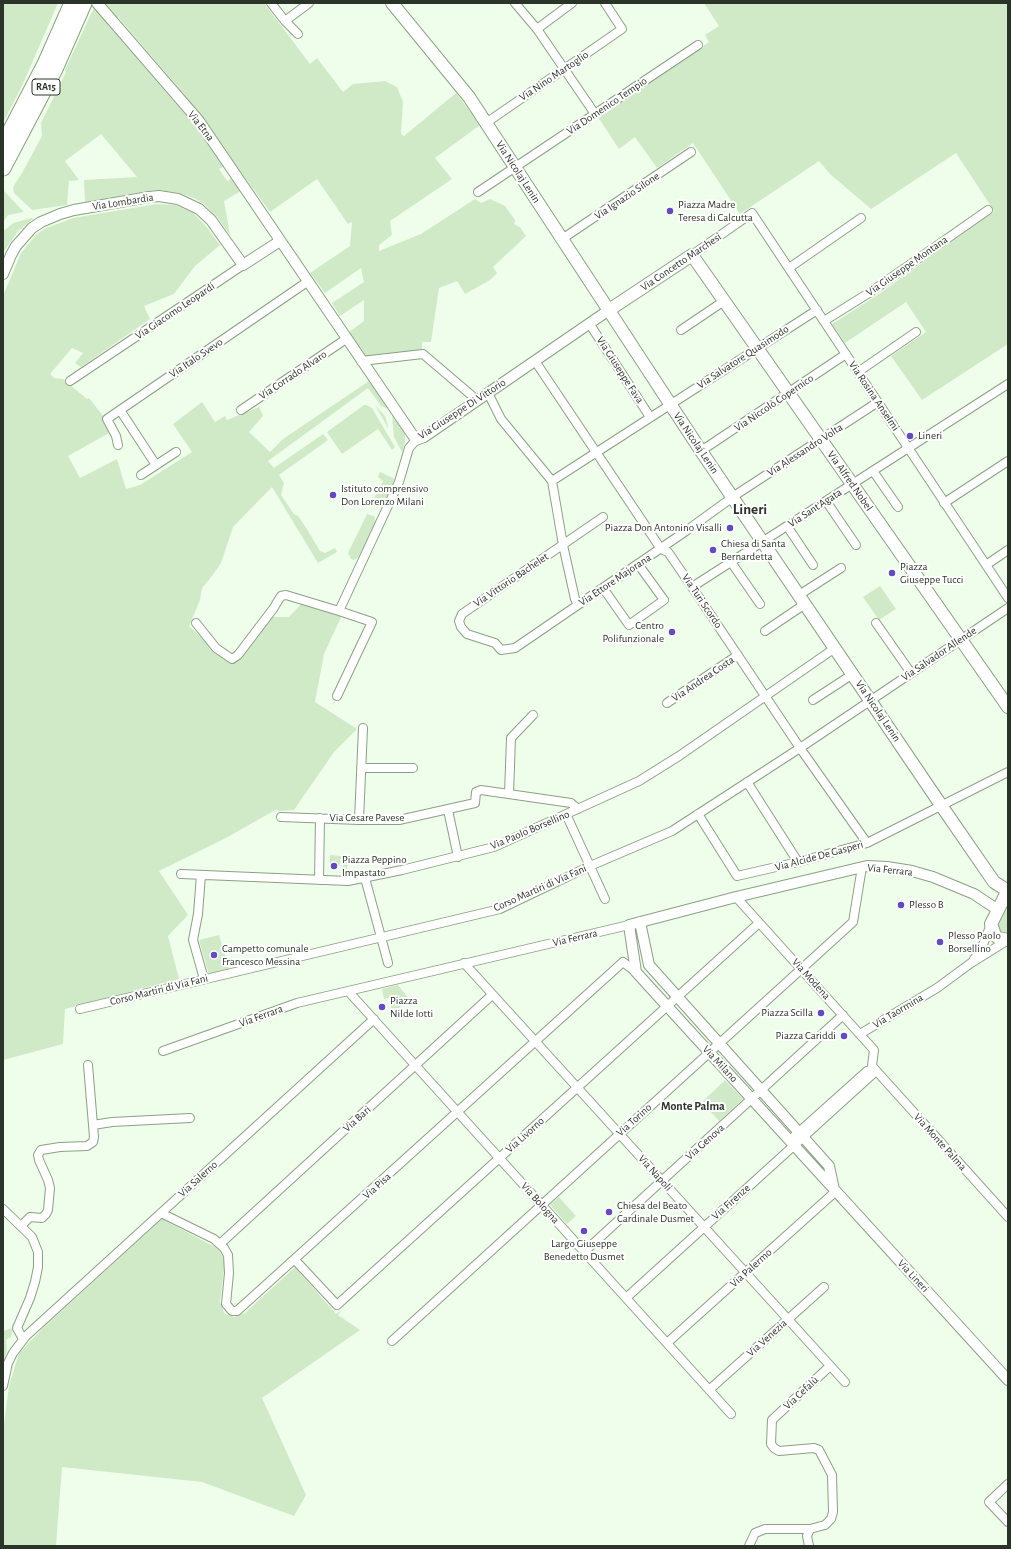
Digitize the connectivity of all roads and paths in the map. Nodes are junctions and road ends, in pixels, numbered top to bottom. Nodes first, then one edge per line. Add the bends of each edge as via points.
1 (62, 3) edge
2 (72, 3) edge
3 (84, 3) edge
4 (88, 3) edge
5 (97, 3) edge
6 (272, 3) edge
7 (309, 3) edge
8 (392, 3) edge
9 (515, 3) edge
10 (572, 3) edge
11 (605, 3) edge
12 (77, 20) junction
13 (285, 21) junction
14 (537, 29) junction
15 (298, 34) dead end
16 (698, 45) dead end
17 (565, 69) junction
18 (595, 114) junction
19 (486, 123) junction
20 (3, 137) edge
21 (3, 146) edge
22 (691, 152) dead end
23 (516, 167) junction
24 (3, 168) edge
25 (478, 192) dead end
26 (988, 210) dead end
27 (752, 213) joint
28 (861, 218) dead end
29 (562, 239) junction
30 (280, 240) junction
31 (692, 255) junction
32 (243, 265) junction
33 (789, 268) junction
34 (3, 274) edge
35 (307, 282) junction
36 (724, 301) junction
37 (609, 310) junction
38 (817, 310) junction
39 (824, 321) junction
40 (589, 323) junction
41 (681, 330) dead end
42 (916, 332) dead end
43 (346, 339) junction
44 (757, 348) junction
45 (846, 354) junction
46 (535, 360) junction
47 (361, 361) junction
48 (858, 372) junction
49 (70, 382) dead end
50 (1008, 384) edge
51 (488, 393) junction
52 (788, 393) junction
53 (477, 400) junction
54 (878, 402) junction
55 (670, 404) junction
56 (120, 410) junction
57 (241, 410) dead end
58 (650, 417) junction
59 (416, 440) junction
60 (821, 440) junction
61 (118, 445) dead end
62 (909, 448) junction
63 (702, 451) junction
64 (176, 452) dead end
65 (596, 452) junction
66 (1008, 461) edge
67 (156, 465) junction
68 (873, 471) junction
69 (141, 475) dead end
70 (552, 481) junction
71 (852, 484) junction
72 (733, 498) junction
73 (826, 501) junction
74 (944, 503) junction
75 (898, 507) dead end
76 (603, 517) dead end
77 (787, 526) junction
78 (763, 542) junction
79 (563, 545) junction
80 (856, 545) dead end
81 (661, 549) junction
82 (1008, 550) edge
83 (731, 562) junction
84 (638, 564) junction
85 (813, 565) dead end
86 (986, 565) junction
87 (841, 568) dead end
88 (692, 587) junction
89 (603, 588) junction
90 (1008, 598) edge
91 (802, 599) junction
92 (760, 604) dead end
93 (578, 605) junction
94 (1008, 608) edge
95 (339, 611) junction
96 (196, 623) dead end
97 (876, 623) dead end
98 (765, 631) dead end
99 (961, 640) junction
100 (495, 643) joint
101 (835, 648) junction
102 (738, 655) junction
103 (911, 673) junction
104 (853, 674) junction
105 (337, 696) dead end
106 (766, 696) junction
107 (813, 700) dead end
108 (870, 700) junction
109 (667, 703) dead end
110 (1008, 707) edge
111 (533, 714) dead end
112 (363, 728) dead end
113 (800, 748) junction
114 (361, 768) junction
115 (413, 768) dead end
116 (1008, 772) edge
117 (747, 782) junction
118 (508, 794) junction
119 (941, 806) junction
120 (578, 809) junction
121 (448, 810) junction
122 (566, 814) junction
123 (698, 814) junction
124 (281, 817) dead end
125 (320, 818) junction
126 (359, 820) junction
127 (867, 843) junction
128 (458, 857) junction
129 (798, 862) junction
130 (590, 866) junction
131 (862, 867) junction
132 (181, 874) dead end
133 (201, 875) junction
134 (365, 878) junction
135 (319, 880) junction
136 (1005, 889) edge
137 (736, 897) junction
138 (605, 899) dead end
139 (998, 910) junction
140 (640, 922) junction
141 (759, 923) junction
142 (991, 924) junction
143 (629, 925) junction
144 (381, 937) junction
145 (1008, 940) edge
146 (388, 963) dead end
147 (464, 963) junction
148 (971, 963) junction
149 (800, 968) junction
150 (636, 972) junction
151 (204, 979) junction
152 (348, 991) junction
153 (492, 995) junction
154 (678, 997) junction
155 (667, 1007) junction
156 (80, 1009) dead end
157 (843, 1015) junction
158 (374, 1019) junction
159 (860, 1034) junction
160 (535, 1041) junction
161 (719, 1042) junction
162 (163, 1051) dead end
163 (708, 1052) junction
164 (88, 1065) dead end
165 (416, 1065) junction
166 (874, 1068) junction
167 (577, 1088) junction
168 (761, 1090) junction
169 (752, 1099) junction
170 (832, 1106) junction
171 (458, 1112) junction
172 (190, 1118) dead end
173 (93, 1125) junction
174 (619, 1134) junction
175 (801, 1135) junction
176 (792, 1143) junction
177 (500, 1158) junction
178 (828, 1166) joint
179 (662, 1181) junction
180 (835, 1192) junction
181 (542, 1205) junction
182 (3, 1209) edge
183 (161, 1213) junction
184 (1008, 1217) edge
185 (21, 1226) junction
186 (704, 1227) junction
187 (221, 1243) junction
188 (584, 1252) junction
189 (295, 1260) junction
190 (745, 1272) junction
191 (824, 1287) dead end
192 (626, 1298) junction
193 (788, 1319) junction
194 (23, 1339) junction
195 (392, 1341) dead end
196 (667, 1343) junction
197 (830, 1366) junction
198 (1008, 1380) edge
199 (845, 1382) dead end
200 (3, 1386) edge
201 (709, 1390) junction
202 (731, 1414) dead end
203 (1008, 1484) edge
204 (1008, 1522) edge
205 (810, 1529) junction
206 (749, 1546) edge
207 (809, 1546) edge

1 - 20 highway
2 - 21 highway, RA15 via 45,64
3 - 12 highway, RA15
4 - 12 highway
5 - 30 street, Via Etna via 199,121
6 - 13 street
7 - 13 street
8 - 19 main road, Via Nicolaj Lenin via 469,96
9 - 14 street
10 - 14 street
11 - 17 street, Via Nino Martoglio via 622,29
12 - 24 highway, RA15 via 55,69
13 - 15 street
14 - 17 street
16 - 18 street, Via Domenico Tempio
17 - 18 street
17 - 19 street, Via Nino Martoglio
18 - 23 street, Via Domenico Tempio
19 - 23 main road, Via Nicolaj Lenin
22 - 29 street, Via Ignazio Silone
23 - 25 street, Via Domenico Tempio
23 - 29 main road, Via Nicolaj Lenin
26 - 39 street, Via Giuseppe Montana via 872,291
27 - 31 street, Via Concetto Marchesi
27 - 33 street, Via Rosina Anselmi
28 - 33 street
29 - 37 main road, Via Nicolaj Lenin
30 - 32 street, Via Giacomo Leopardi
30 - 35 street, Via Giuseppe Di Vittorio
31 - 36 main road, Via Alfred Nobel
31 - 37 main road, Via Concetto Marchesi
32 - 34 street, Via Lombardia via 211,220 199,209 178,199 159,196 74,210 50,218 32,228 24,237 11,255
32 - 49 street, Via Giacomo Leopardi
33 - 38 street, Via Rosina Anselmi
35 - 43 street, Via Giuseppe Di Vittorio
35 - 56 street, Via Italo Svevo
36 - 41 street
36 - 44 main road, Via Alfred Nobel
37 - 40 street, Via Giuseppe Di Vittorio
37 - 55 main road, Via Nicolaj Lenin
38 - 39 street, Via Rosina Anselmi
38 - 44 street, Via Salvatore Quasimodo
39 - 45 street, Via Rosina Anselmi
40 - 46 street, Via Giuseppe Di Vittorio
40 - 58 street, Via Giuseppe Fava
42 - 48 street
43 - 47 street, Via Giuseppe Di Vittorio
43 - 57 street, Via Corrado Alvaro
44 - 52 main road, Via Alfred Nobel
44 - 55 street, Via Salvatore Quasimodo
45 - 48 street, Via Rosina Anselmi
45 - 52 street, Via Niccolò Copernico
46 - 51 street, Via Giuseppe Di Vittorio
46 - 65 street, Via Turi Scordo
47 - 53 street via 423,354
47 - 59 street, Via Giuseppe Di Vittorio
48 - 54 street, Via Rosina Anselmi
50 - 62 street, Via Sant'Agata
51 - 53 street, Via Giuseppe Di Vittorio
51 - 70 street via 501,418
52 - 60 main road, Via Alfred Nobel
52 - 63 street, Via Niccolò Copernico
53 - 59 street, Via Giuseppe Di Vittorio
54 - 60 street, Via Alessandro Volta
54 - 62 street, Via Rosina Anselmi
55 - 58 street, Via Salvatore Quasimodo
55 - 63 main road, Via Nicolaj Lenin
56 - 61 street, Via Italo Svevo via 108,419
56 - 67 street
58 - 65 street, Via Salvatore Quasimodo
59 - 95 street via 409,448 399,482
60 - 71 main road, Via Alfred Nobel
60 - 72 street, Via Alessandro Volta
62 - 68 street, Via Sant'Agata
62 - 74 street, Via Rosina Anselmi
63 - 72 main road, Via Nicolaj Lenin
64 - 67 street
65 - 70 street, Via Salvatore Quasimodo
65 - 81 street, Via Turi Scordo
66 - 74 street
67 - 69 street
68 - 71 street, Via Sant'Agata
68 - 75 street
70 - 79 street
71 - 73 street, Via Sant'Agata
71 - 99 main road, Via Alfred Nobel
72 - 78 main road, Via Nicolaj Lenin
72 - 81 street, Via Ettore Majorana
73 - 77 street, Via Sant'Agata
73 - 80 street
74 - 86 street, Via Rosina Anselmi
76 - 79 street, Via Vittorio Bachelet
77 - 78 street, Via Sant'Agata
77 - 85 street
78 - 83 street, Via Sant'Agata
78 - 91 main road, Via Nicolaj Lenin
79 - 93 street
79 - 100 street, Via Vittorio Bachelet via 462,614 461,627 467,634
81 - 84 street, Via Ettore Majorana
81 - 88 street, Via Turi Scordo via 668,552
82 - 86 street
83 - 88 street, Via Sant'Agata
83 - 92 street
84 - 89 street, Via Ettore Majorana
84 - 89 street via 664,600 629,625
86 - 90 street, Via Rosina Anselmi
87 - 91 street
88 - 102 street, Via Turi Scordo
89 - 93 street, Via Ettore Majorana
91 - 98 street
91 - 101 main road, Via Nicolaj Lenin
93 - 100 street, Via Ettore Majorana via 515,648 501,650
94 - 99 street, Via Salvador Allende
95 - 96 street via 286,595 281,596 238,656 232,659 216,648
95 - 105 street via 372,622
97 - 103 street
99 - 103 street, Via Salvador Allende
99 - 110 main road, Via Alfred Nobel
101 - 104 main road, Via Nicolaj Lenin
101 - 106 street, Via Paolo Borsellino
102 - 106 street, Via Turi Scordo
102 - 109 street, Via Andrea Costa
103 - 108 street, Via Salvador Allende
104 - 107 street
104 - 108 main road, Via Nicolaj Lenin
106 - 113 street, Via Turi Scordo
106 - 120 street, Via Paolo Borsellino via 639,781
108 - 113 street, Corso Martiri di Via Fani
108 - 119 main road, Via Nicolaj Lenin
111 - 118 street via 511,738
112 - 114 street
113 - 117 street, Corso Martiri di Via Fani
113 - 127 street, Via Turi Scordo
114 - 115 street
114 - 126 street
116 - 119 street, Via Alcide De Gasperi
117 - 123 street, Corso Martiri di Via Fani
117 - 129 street
118 - 120 street via 571,803
118 - 121 street, Via Cesare Pavese via 481,790 476,792 475,803
119 - 127 street, Via Alcide De Gasperi
119 - 136 main road, Via Nicolaj Lenin via 994,882
120 - 122 street, Via Paolo Borsellino
121 - 126 street, Via Cesare Pavese via 399,820
121 - 128 street
122 - 128 street, Via Paolo Borsellino via 494,847
122 - 130 street
123 - 129 street, Via Alcide De Gasperi via 737,876
123 - 130 street, Corso Martiri di Via Fani via 672,831
124 - 125 street, Via Cesare Pavese
125 - 126 street, Via Cesare Pavese
125 - 135 street
127 - 129 street, Via Alcide De Gasperi
128 - 134 street, Via Paolo Borsellino
130 - 138 street
130 - 144 street, Corso Martiri di Via Fani via 500,909
131 - 137 street, Via Ferrara
131 - 139 street, Via Ferrara via 912,871 974,894
131 - 149 street, Via Torino via 853,922
132 - 133 street, Via Paolo Borsellino
133 - 135 street, Via Paolo Borsellino
133 - 151 street via 198,914 192,940
134 - 135 street, Via Paolo Borsellino via 348,881
134 - 144 street
136 - 139 main road
137 - 140 street, Via Ferrara
137 - 141 street, Via Modena
139 - 142 main road
140 - 143 street, Via Ferrara
140 - 154 street, Via Milano via 649,965
141 - 149 street, Via Modena
141 - 154 street, Via Livorno
142 - 145 main road via 998,938
142 - 148 street via 981,950
143 - 147 street, Via Ferrara
143 - 150 street
144 - 146 street
144 - 151 street, Corso Martiri di Via Fani
145 - 148 street, Via Taormina
147 - 152 street, Via Ferrara
147 - 153 street, Via Napoli
148 - 159 street, Via Taormina via 936,988
149 - 157 street, Via Modena
149 - 161 street, Via Torino
150 - 155 street, Via Milano
150 - 160 street, Via Pisa via 623,962
151 - 156 street, Corso Martiri di Via Fani
152 - 158 street, Via Bologna
152 - 162 street, Via Ferrara via 296,1003
153 - 160 street, Via Napoli
153 - 165 street, Via Bari
154 - 155 street, Via Livorno
154 - 161 street, Via Milano
155 - 163 street, Via Milano
155 - 167 street, Via Livorno
157 - 159 street, Via Modena
157 - 168 street, Via Genova
158 - 165 street, Via Bologna
158 - 183 street, Via Salerno
159 - 166 street, Via Modena via 874,1050
160 - 167 street, Via Napoli
160 - 171 street, Via Pisa
161 - 163 street, Via Torino
161 - 168 street, Via Milano
163 - 169 street, Via Milano
163 - 174 street, Via Torino
164 - 173 street
165 - 171 street, Via Bologna
165 - 187 street, Via Bari
166 - 170 street
166 - 184 street, Via Monte Palma
167 - 174 street, Via Napoli
167 - 177 street, Via Livorno
168 - 169 street, Via Genova
168 - 175 street, Via Milano
169 - 176 street, Via Milano
169 - 179 street, Via Genova
170 - 175 street, Via Firenze
170 - 175 street, Via Firenze via 818,1123
171 - 177 street, Via Bologna
171 - 189 street, Via Pisa
172 - 173 street
173 - 185 street via 94,1137 90,1145 41,1150 39,1160 50,1188 48,1210 42,1218 30,1217
174 - 179 street, Via Napoli
174 - 181 street, Via Torino
175 - 176 street, Via Firenze
175 - 178 street, Via Milano
176 - 180 street, Via Milano
176 - 186 street, Via Firenze
177 - 181 street, Via Bologna
177 - 189 street, Via Livorno via 337,1305
178 - 180 street, Via Lineri
179 - 186 street, Via Napoli
179 - 188 street, Via Genova
180 - 190 street, Via Palermo
180 - 198 street, Via Lineri
181 - 188 street, Via Bologna
181 - 195 street, Via Torino
182 - 185 street
183 - 187 street
183 - 194 street, Via Salerno
185 - 194 street via 32,1237 39,1258 31,1293 17,1328
186 - 190 street, Via Napoli
186 - 192 street, Via Firenze
187 - 189 street, Via Pisa via 228,1255 226,1304 232,1311 237,1311
188 - 192 street, Via Bologna
190 - 193 street, Via Napoli
190 - 196 street, Via Palermo
191 - 193 street, Via Venezia
192 - 196 street, Via Bologna
193 - 197 street, Via Napoli
193 - 201 street, Via Venezia
194 - 200 street, Via Salerno via 8,1364
196 - 201 street, Via Bologna
197 - 199 street, Via Napoli
197 - 205 street, Via Cefalù via 772,1420 771,1444 774,1448 779,1451 814,1448 819,1450 832,1475 831,1519 825,1525
201 - 202 street, Via Bologna
203 - 204 street via 989,1502
205 - 206 street via 765,1529 755,1533
205 - 207 street via 807,1536

